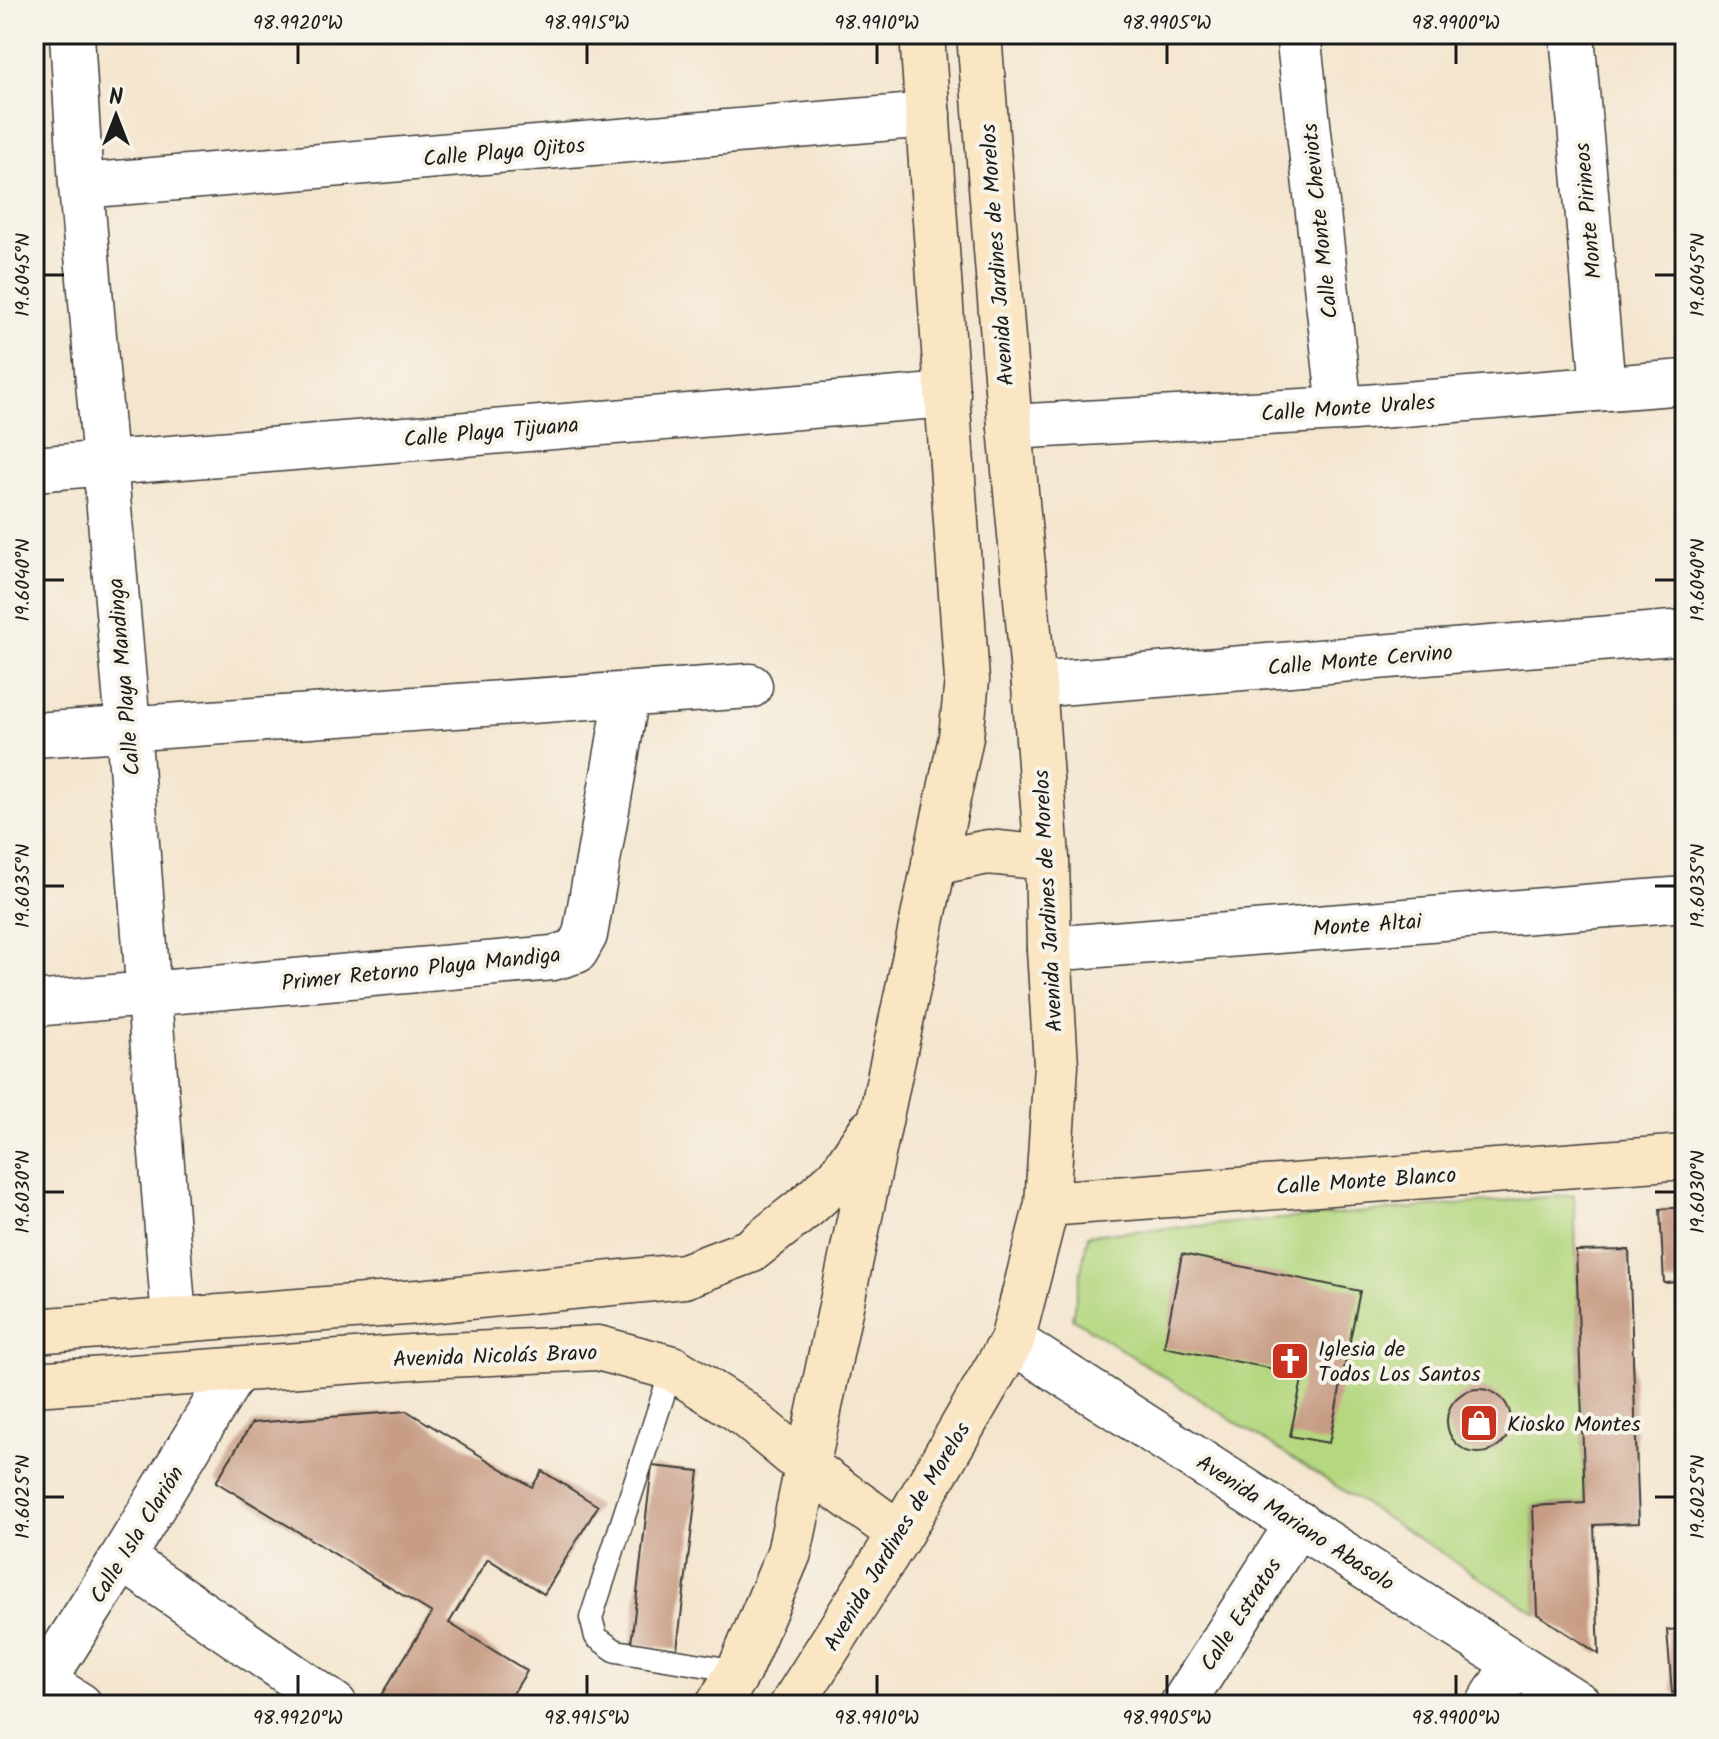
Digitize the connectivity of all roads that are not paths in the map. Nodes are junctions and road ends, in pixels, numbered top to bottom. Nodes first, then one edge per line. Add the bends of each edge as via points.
1 (72, 34) edge
2 (922, 34) edge
3 (979, 34) edge
4 (1298, 34) edge
5 (1572, 34) edge
6 (928, 115) junction
7 (81, 186) junction
8 (1685, 382) edge
9 (1603, 388) junction
10 (948, 395) junction
11 (1340, 409) junction
12 (1010, 427) junction
13 (103, 462) junction
14 (34, 469) edge
15 (1685, 632) edge
16 (1034, 685) junction
17 (750, 686) dead end
18 (627, 695) junction
19 (128, 727) junction
20 (34, 735) edge
21 (1047, 858) junction
22 (934, 863) junction
23 (1685, 899) edge
24 (1049, 949) junction
25 (149, 995) junction
26 (34, 1004) edge
27 (882, 1113) junction
28 (1685, 1157) edge
29 (1047, 1204) junction
30 (418, 1302) junction
31 (174, 1320) junction
32 (34, 1331) edge
33 (1012, 1341) junction
34 (425, 1356) junction
35 (672, 1368) junction
36 (235, 1371) junction
37 (34, 1384) edge
38 (806, 1466) junction
39 (1298, 1523) junction
40 (900, 1534) junction
41 (122, 1558) junction
42 (1514, 1664) junction
43 (729, 1688) edge
44 (39, 1689) edge
45 (332, 1704) edge
46 (80, 1705) edge
47 (792, 1705) edge
48 (1182, 1705) edge
49 (1488, 1705) edge
50 (1580, 1705) edge

1 - 7 street, Calle Playa Mandinga
2 - 6 main road
3 - 12 main road, Avenida Jardines de Morelos
4 - 11 street, Calle Monte Cheviots
5 - 9 street, Monte Pirineos
6 - 7 street, Calle Playa Ojitos
6 - 10 main road
7 - 13 street, Calle Playa Mandinga
8 - 9 street, Calle Monte Urales
9 - 11 street, Calle Monte Urales
10 - 13 street, Calle Playa Tijuana
10 - 22 main road via 967,680 961,737
11 - 12 street, Calle Monte Urales
12 - 16 main road, Avenida Jardines de Morelos
13 - 14 street, Calle Playa Tijuana
13 - 19 street, Calle Playa Mandinga
15 - 16 street, Calle Monte Cervino
16 - 21 main road, Avenida Jardines de Morelos
17 - 18 street
18 - 19 street
18 - 25 street, Primer Retorno Playa Mandiga via 585,935 576,951 553,958
19 - 20 street
19 - 25 street, Calle Playa Mandinga
21 - 22 main road via 988,852
21 - 24 main road, Avenida Jardines de Morelos
22 - 27 main road
23 - 24 street, Monte Altai
24 - 29 main road, Avenida Jardines de Morelos via 1056,1065
25 - 26 street
25 - 31 street, Calle Playa Mandinga
27 - 30 main road via 839,1177 750,1251 684,1276
27 - 38 main road
28 - 29 main road, Calle Monte Blanco
29 - 33 main road, Avenida Jardines de Morelos
30 - 31 main road
30 - 34 main road
31 - 32 main road
33 - 39 street, Avenida Mariano Abasolo
33 - 40 main road, Avenida Jardines de Morelos
34 - 35 main road, Avenida Nicolás Bravo via 598,1348
34 - 36 main road, Avenida Nicolás Bravo
35 - 38 main road, Avenida Nicolás Bravo via 739,1410
35 - 43 lane via 591,1618 596,1637 616,1651
36 - 37 main road, Avenida Nicolás Bravo
36 - 41 street, Calle Isla Clarión
38 - 40 main road, Avenida Nicolás Bravo
38 - 43 main road via 789,1553
39 - 42 street, Avenida Mariano Abasolo
39 - 48 street, Calle Estratos
40 - 47 main road, Avenida Jardines de Morelos
41 - 44 street, Calle Isla Clarión
41 - 45 street
42 - 49 street
42 - 50 street, Avenida Mariano Abasolo
44 - 46 street

